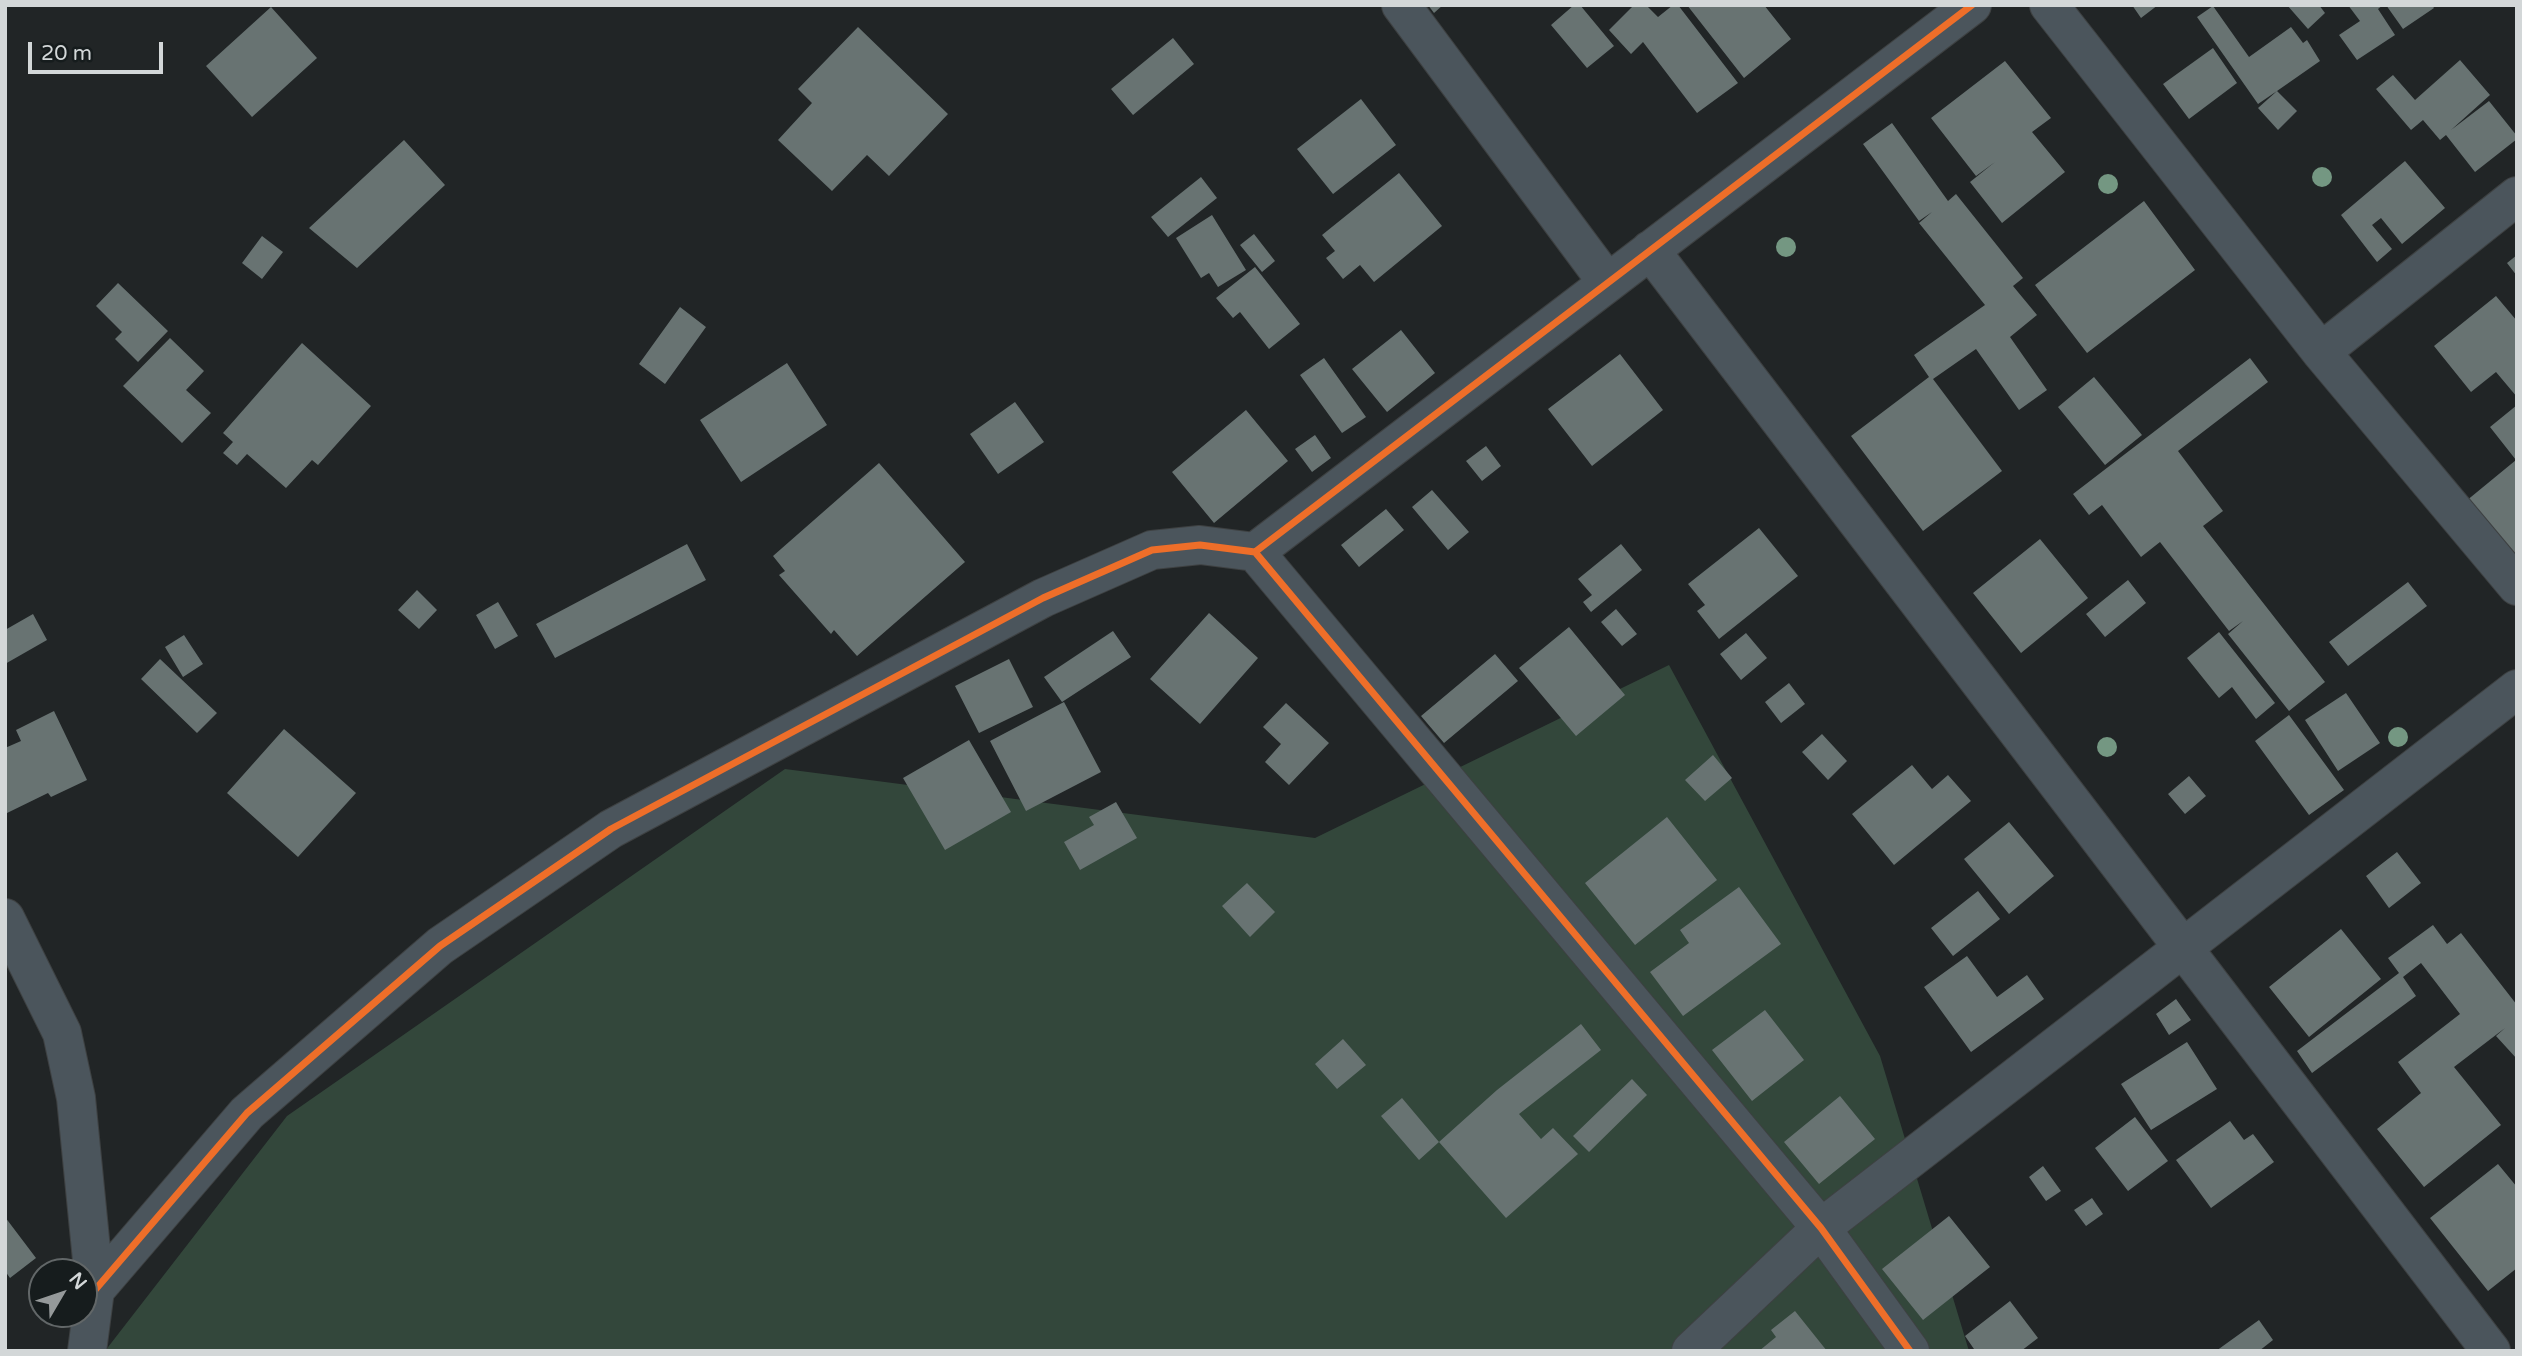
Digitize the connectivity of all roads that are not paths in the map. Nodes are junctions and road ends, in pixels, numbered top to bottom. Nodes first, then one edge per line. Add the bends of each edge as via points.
1 (1401, 5) edge
2 (1972, 5) edge
3 (2049, 5) edge
4 (2517, 196) edge
5 (1650, 250) junction
6 (1607, 282) junction
7 (2321, 352) junction
8 (1255, 552) junction
9 (2517, 586) edge
10 (2517, 689) edge
11 (5, 918) edge
12 (2183, 947) junction
13 (1821, 1228) junction
14 (91, 1258) edge
15 (98, 1285) edge
16 (89, 1328) edge
17 (86, 1350) edge
18 (1691, 1351) edge
19 (1910, 1351) edge
20 (2491, 1351) edge

1 - 6 street
2 - 5 street
3 - 7 street
4 - 7 street
5 - 6 street
5 - 12 street
6 - 8 street
7 - 9 street
8 - 13 street
8 - 15 street via 1200,545 1152,550 1043,598 611,829 440,946 247,1113
10 - 12 street
11 - 14 street via 62,1033 76,1098
12 - 13 street
12 - 20 street
13 - 18 street
13 - 19 street
16 - 17 street

